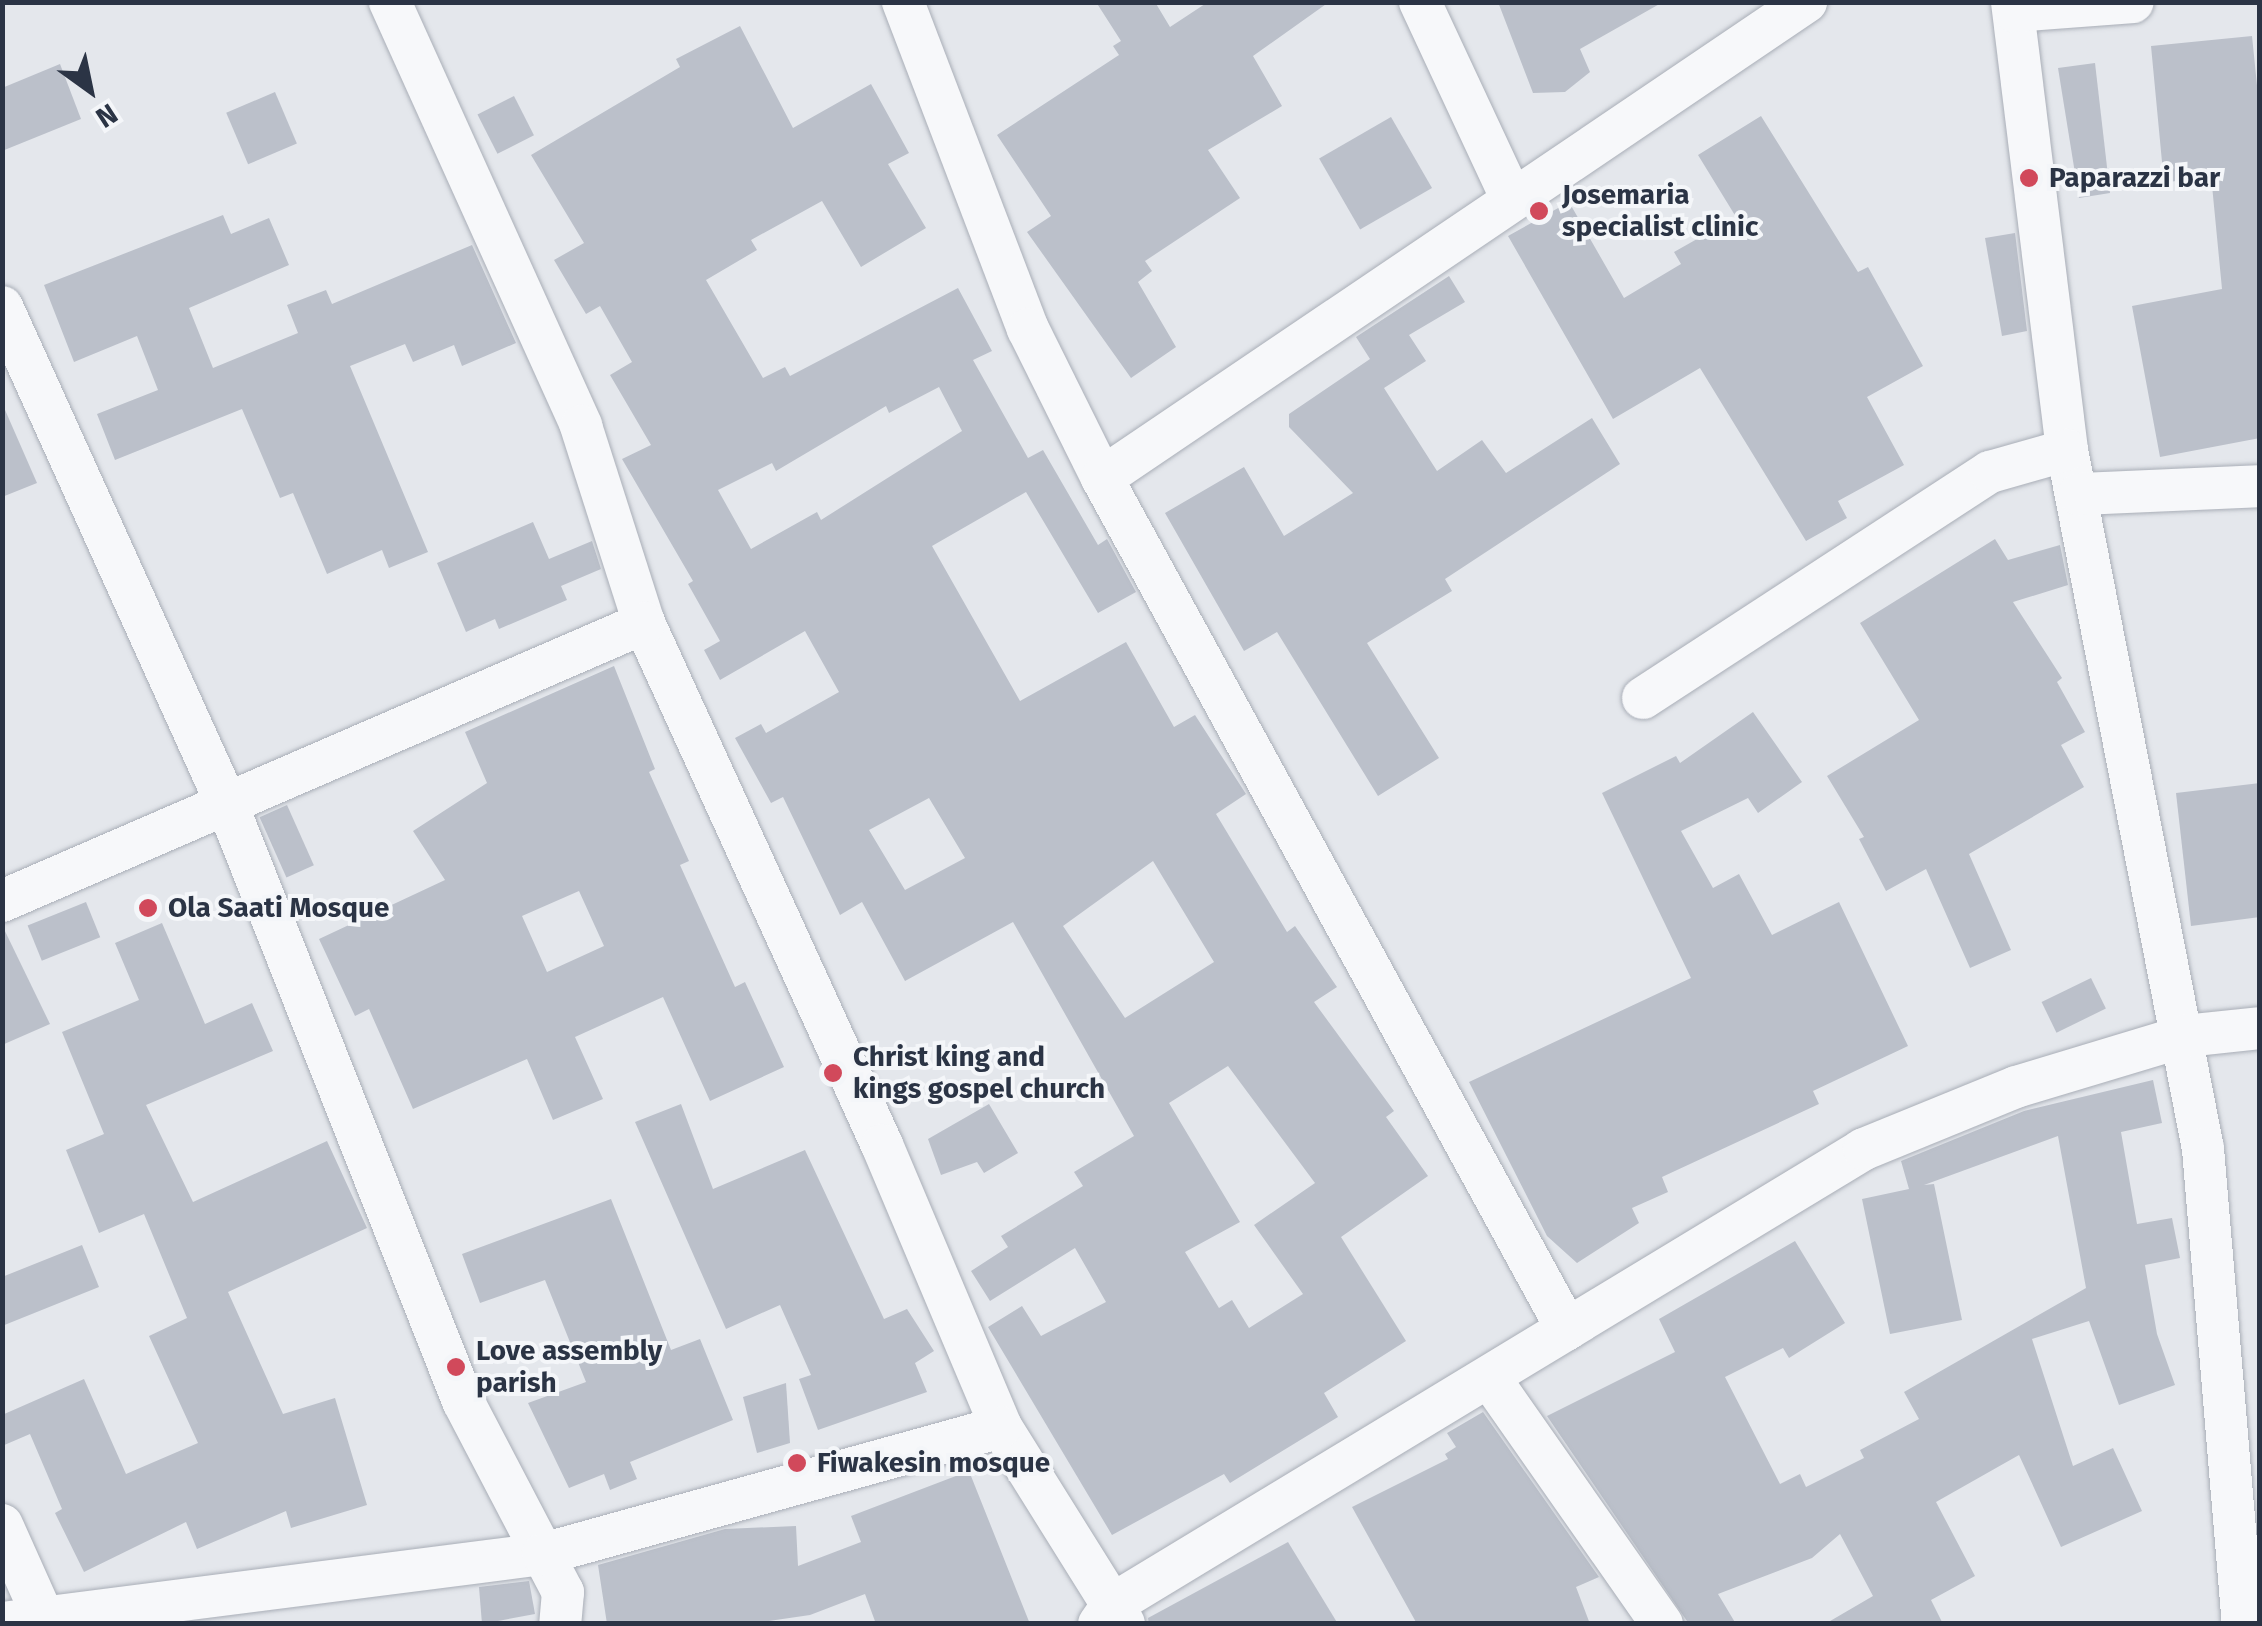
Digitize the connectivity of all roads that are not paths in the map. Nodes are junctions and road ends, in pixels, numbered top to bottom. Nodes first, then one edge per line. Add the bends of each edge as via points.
1 (390, 2) edge
2 (903, 2) edge
3 (1420, 2) edge
4 (1806, 2) edge
5 (2132, 2) edge
6 (2013, 7) edge
7 (1511, 197) junction
8 (2, 307) edge
9 (2068, 450) junction
10 (1102, 478) junction
11 (2260, 486) edge
12 (2079, 494) junction
13 (644, 623) junction
14 (1643, 698) dead end
15 (228, 807) junction
16 (2, 902) edge
17 (2260, 1028) edge
18 (2184, 1036) junction
19 (1567, 1329) junction
20 (1491, 1380) junction
21 (1001, 1426) junction
22 (2, 1526) edge
23 (543, 1554) junction
24 (1112, 1617) edge
25 (49, 1620) edge
26 (560, 1624) edge
27 (1662, 1624) edge
28 (2243, 1624) edge

1 - 13 street via 581,426
2 - 10 street via 1028,329
3 - 7 street
4 - 7 street
5 - 6 street
6 - 9 street
7 - 10 street
8 - 15 street
9 - 12 street
9 - 14 street via 1990,472
10 - 19 street
11 - 12 street
12 - 18 street
13 - 15 street
13 - 21 street via 882,1146
15 - 16 street
15 - 23 street via 464,1402
17 - 18 street
18 - 19 street via 2016,1087 1864,1149
18 - 28 street via 2203,1149
19 - 20 street
20 - 24 street
20 - 27 street
21 - 23 street
21 - 24 street
22 - 25 street
23 - 25 street
23 - 26 street via 563,1592

